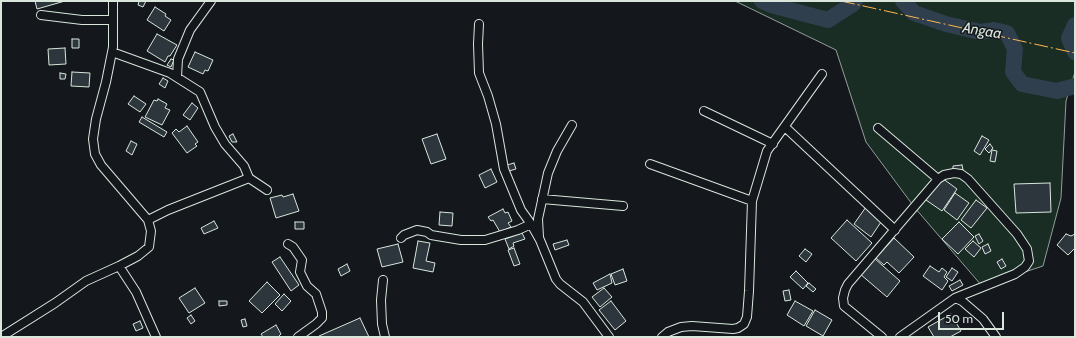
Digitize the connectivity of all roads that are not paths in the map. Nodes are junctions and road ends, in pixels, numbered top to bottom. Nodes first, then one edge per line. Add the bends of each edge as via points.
1 (113, 1) edge
2 (211, 1) edge
3 (41, 15) dead end
4 (113, 20) junction
5 (479, 24) dead end
6 (112, 52) junction
7 (822, 74) dead end
8 (177, 77) junction
9 (704, 111) dead end
10 (572, 125) dead end
11 (785, 127) junction
12 (878, 128) dead end
13 (773, 144) junction
14 (650, 164) dead end
15 (249, 178) junction
16 (938, 180) junction
17 (267, 190) dead end
18 (542, 199) junction
19 (752, 201) junction
20 (623, 206) dead end
21 (148, 220) junction
22 (531, 224) junction
23 (895, 230) junction
24 (401, 238) dead end
25 (540, 240) junction
26 (288, 244) dead end
27 (119, 266) junction
28 (383, 280) dead end
29 (955, 298) junction
30 (1, 336) edge
31 (156, 337) edge
32 (298, 337) edge
33 (385, 337) edge
34 (609, 337) edge
35 (662, 337) edge
36 (882, 337) edge
37 (900, 337) edge
38 (996, 337) edge

1 - 4 street
2 - 8 street via 190,30 178,59
3 - 4 street via 82,20
4 - 6 street
5 - 22 street via 479,73 496,124 504,169 521,210
6 - 8 street via 149,64
6 - 21 street via 96,119 93,139 95,154 101,165
7 - 11 street
8 - 15 street via 200,92 215,128 244,166
9 - 13 street
10 - 18 street via 548,173
11 - 13 street
11 - 23 street
12 - 16 street
13 - 19 street via 767,151
14 - 19 street
15 - 17 street
15 - 21 street
16 - 23 street
16 - 29 street via 944,175 954,173 968,179 1017,234 1027,249 1029,261 1015,274
18 - 20 street
18 - 25 street via 538,220
19 - 35 street via 749,291 744,324 733,329 681,327
21 - 27 street via 151,232 149,247
22 - 24 street via 485,240 461,240 417,230
22 - 25 street
23 - 36 street via 848,284 843,298 844,306
25 - 34 street via 556,279 583,302
26 - 32 street via 296,250 302,260 300,272 307,286 316,294 322,312 322,318
27 - 30 street via 86,281
27 - 31 street via 136,292
28 - 33 street via 381,300
29 - 37 street
29 - 38 street via 983,319

